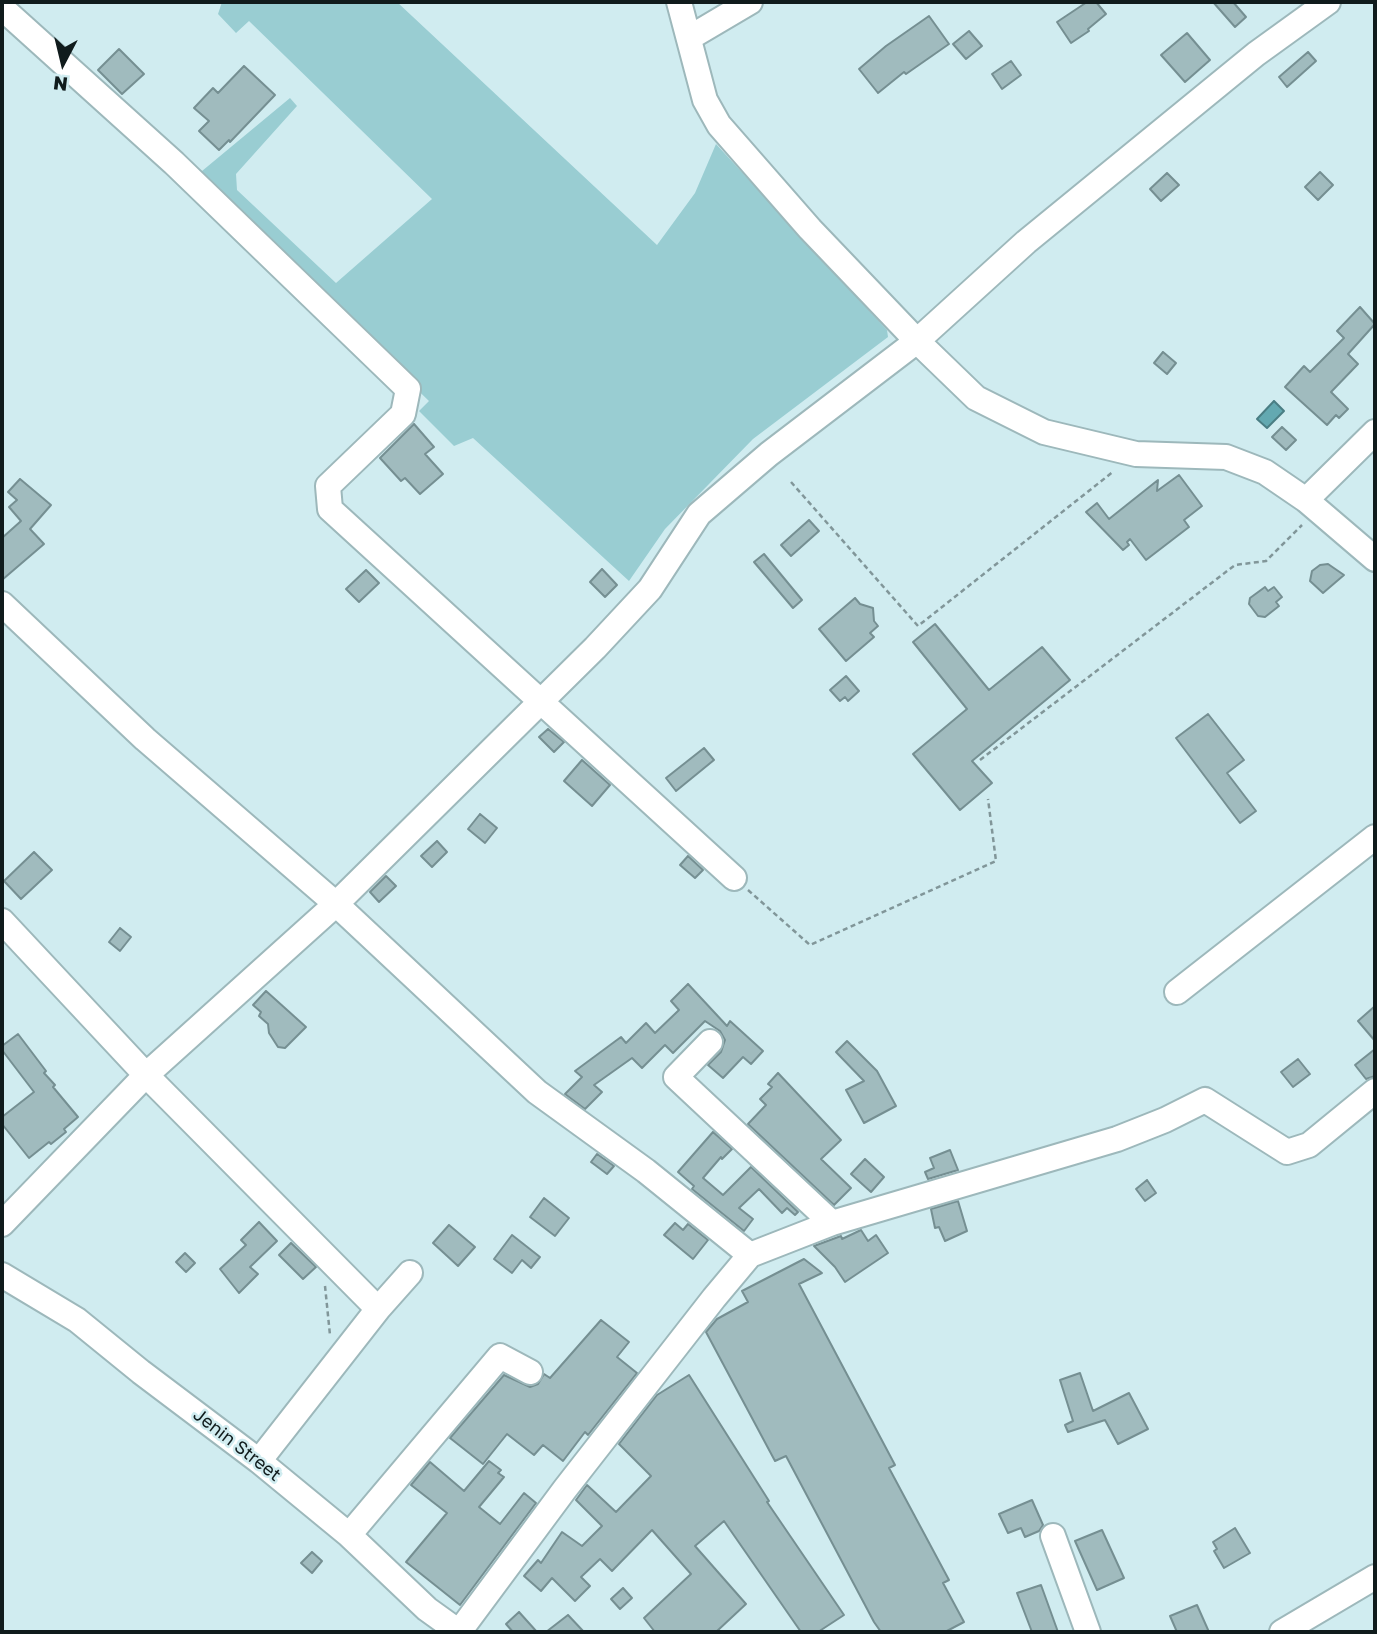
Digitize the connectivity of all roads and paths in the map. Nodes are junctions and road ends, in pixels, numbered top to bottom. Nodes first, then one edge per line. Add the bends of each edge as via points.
1 (679, 2) edge
2 (750, 2) edge
3 (1328, 2) edge
4 (2, 8) edge
5 (689, 38) junction
6 (917, 341) junction
7 (1375, 432) edge
8 (1136, 454) junction
9 (791, 482) dead end
10 (1312, 505) junction
11 (1375, 559) edge
12 (2, 604) edge
13 (543, 701) junction
14 (979, 760) dead end
15 (988, 799) dead end
16 (1375, 837) edge
17 (734, 878) joint
18 (336, 904) junction
19 (2, 921) edge
20 (1177, 992) dead end
21 (710, 1042) dead end
22 (146, 1075) junction
23 (1375, 1091) edge
24 (832, 1223) junction
25 (2, 1224) edge
26 (321, 1252) junction
27 (750, 1255) junction
28 (410, 1273) dead end
29 (2, 1275) edge
30 (378, 1309) junction
31 (333, 1368) junction
32 (530, 1372) dead end
33 (259, 1461) junction
34 (349, 1535) junction
35 (1053, 1536) dead end
36 (1375, 1577) edge
37 (459, 1632) edge
38 (1088, 1632) edge
39 (1282, 1632) edge

1 - 5 street
2 - 5 street
3 - 6 street via 1256,54 1036,234
4 - 13 street via 174,163 408,389 403,414 328,486 330,509
5 - 6 street via 705,100 724,132
6 - 8 street via 976,398 1044,432
6 - 13 street via 699,514 650,589
7 - 10 street
8 - 9 path via 918,626
8 - 10 street via 1226,457 1265,471
10 - 11 street
10 - 14 path via 1266,561 1235,565
12 - 18 street via 145,739
13 - 17 street
13 - 18 street
15 - 17 path via 996,861 810,946
16 - 20 street
18 - 22 street
18 - 27 street via 537,1092 646,1171
19 - 22 street
21 - 24 street via 676,1077
22 - 25 street
22 - 26 street
23 - 24 street via 1309,1145 1287,1152 1205,1100 1117,1139
24 - 27 street
26 - 30 street
26 - 31 path
27 - 37 street
28 - 30 street
29 - 33 street, Jenin Street via 77,1320
30 - 31 street
31 - 33 street
32 - 34 street via 500,1356
33 - 34 street, Jenin Street
34 - 37 street, Jenin Street
35 - 38 street
36 - 39 street

